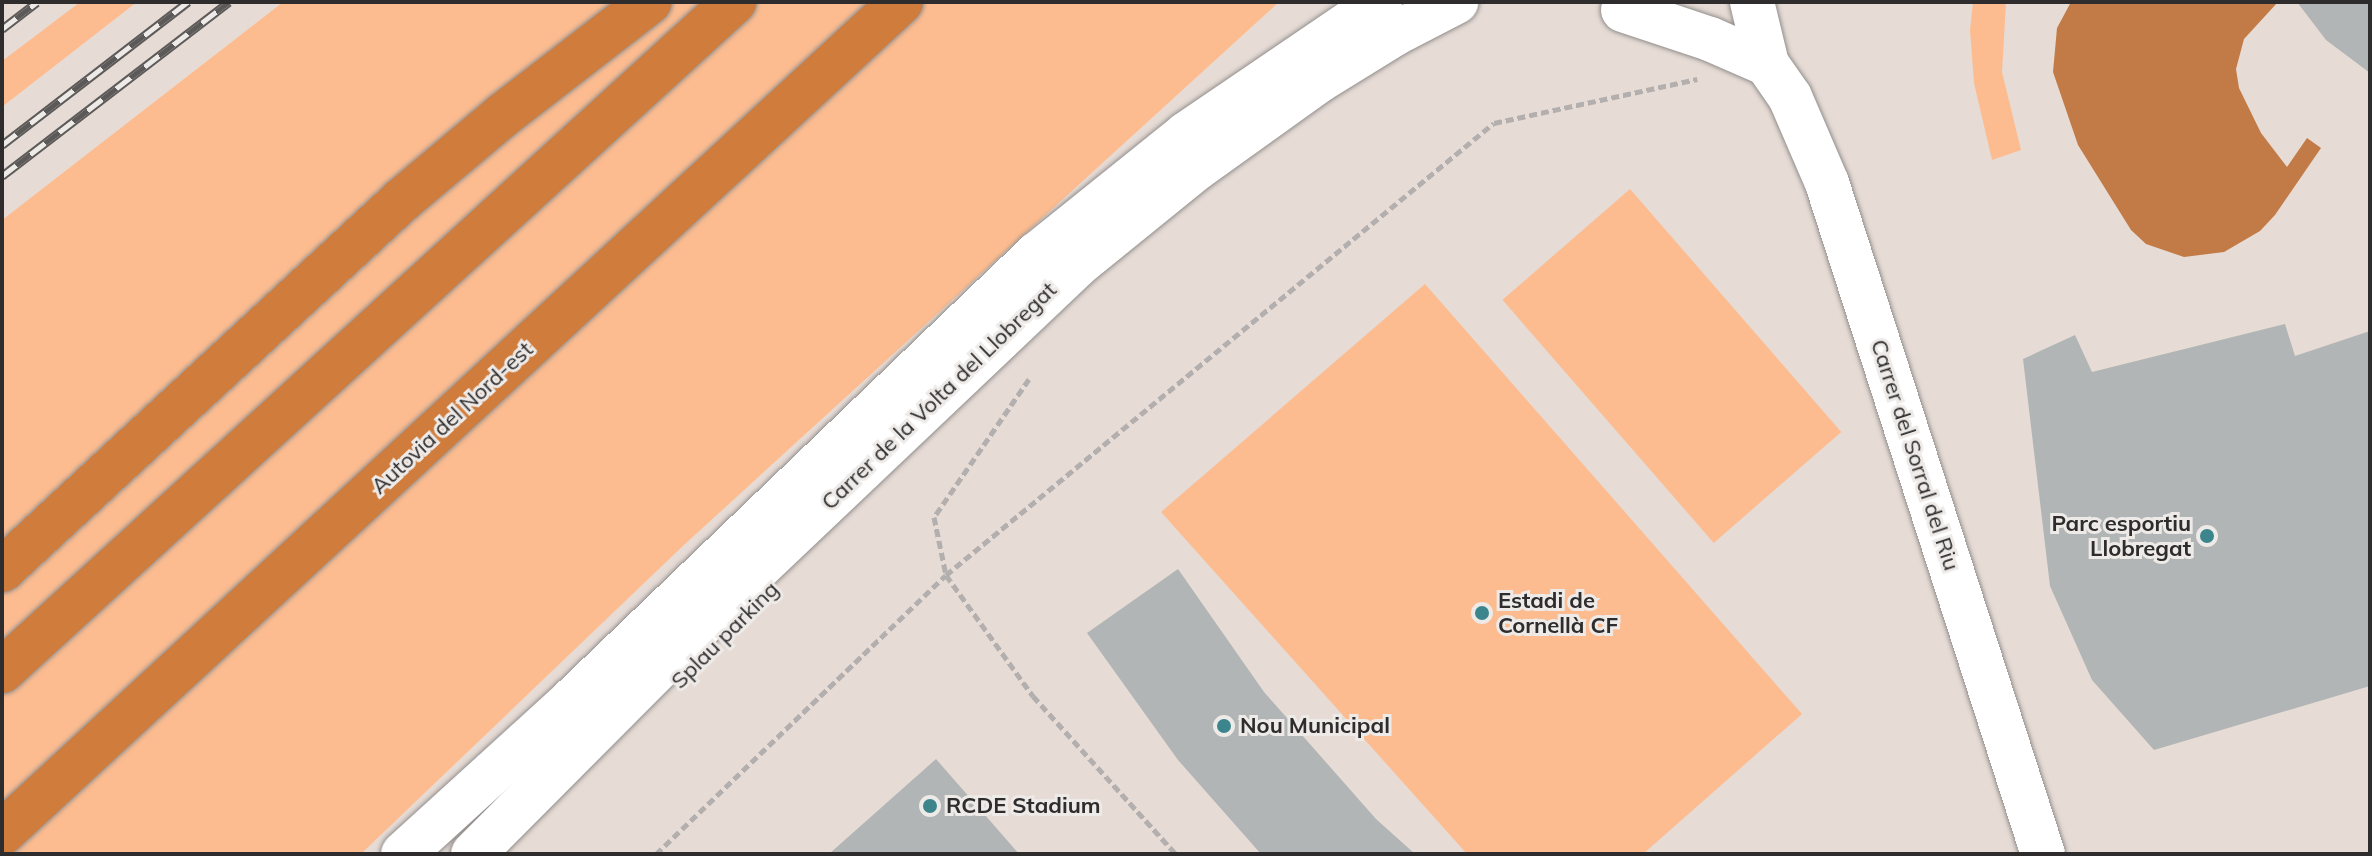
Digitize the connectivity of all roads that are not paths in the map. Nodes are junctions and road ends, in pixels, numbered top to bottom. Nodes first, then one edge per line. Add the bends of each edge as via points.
1 (649, 2) edge
2 (734, 2) edge
3 (901, 2) edge
4 (1380, 2) edge
5 (1456, 2) edge
6 (1670, 2) edge
7 (1752, 2) edge
8 (1607, 6) edge
9 (1767, 64) junction
10 (929, 403) junction
11 (2, 570) edge
12 (261, 595) junction
13 (2, 671) edge
14 (2, 833) edge
15 (6, 854) edge
16 (403, 854) edge
17 (473, 854) edge
18 (507, 854) edge
19 (2043, 854) edge

1 - 11 highway via 402,200
2 - 13 highway
3 - 12 highway, Autovia del Nord-est
4 - 16 street, Carrer de la Volta del Llobregat via 1212,115 1037,254 572,700
5 - 10 street, Carrer de la Volta del Llobregat via 1320,80 1197,168 1076,266
6 - 8 street via 1644,9
7 - 9 street, Carrer del Sorral del Riu
8 - 9 street via 1710,39
9 - 19 street, Carrer del Sorral del Riu via 1790,97 1827,183
10 - 17 street, Carrer de la Volta del Llobregat
10 - 18 street, Splau parking via 774,588
12 - 14 highway, Autovia del Nord-est
12 - 15 highway

